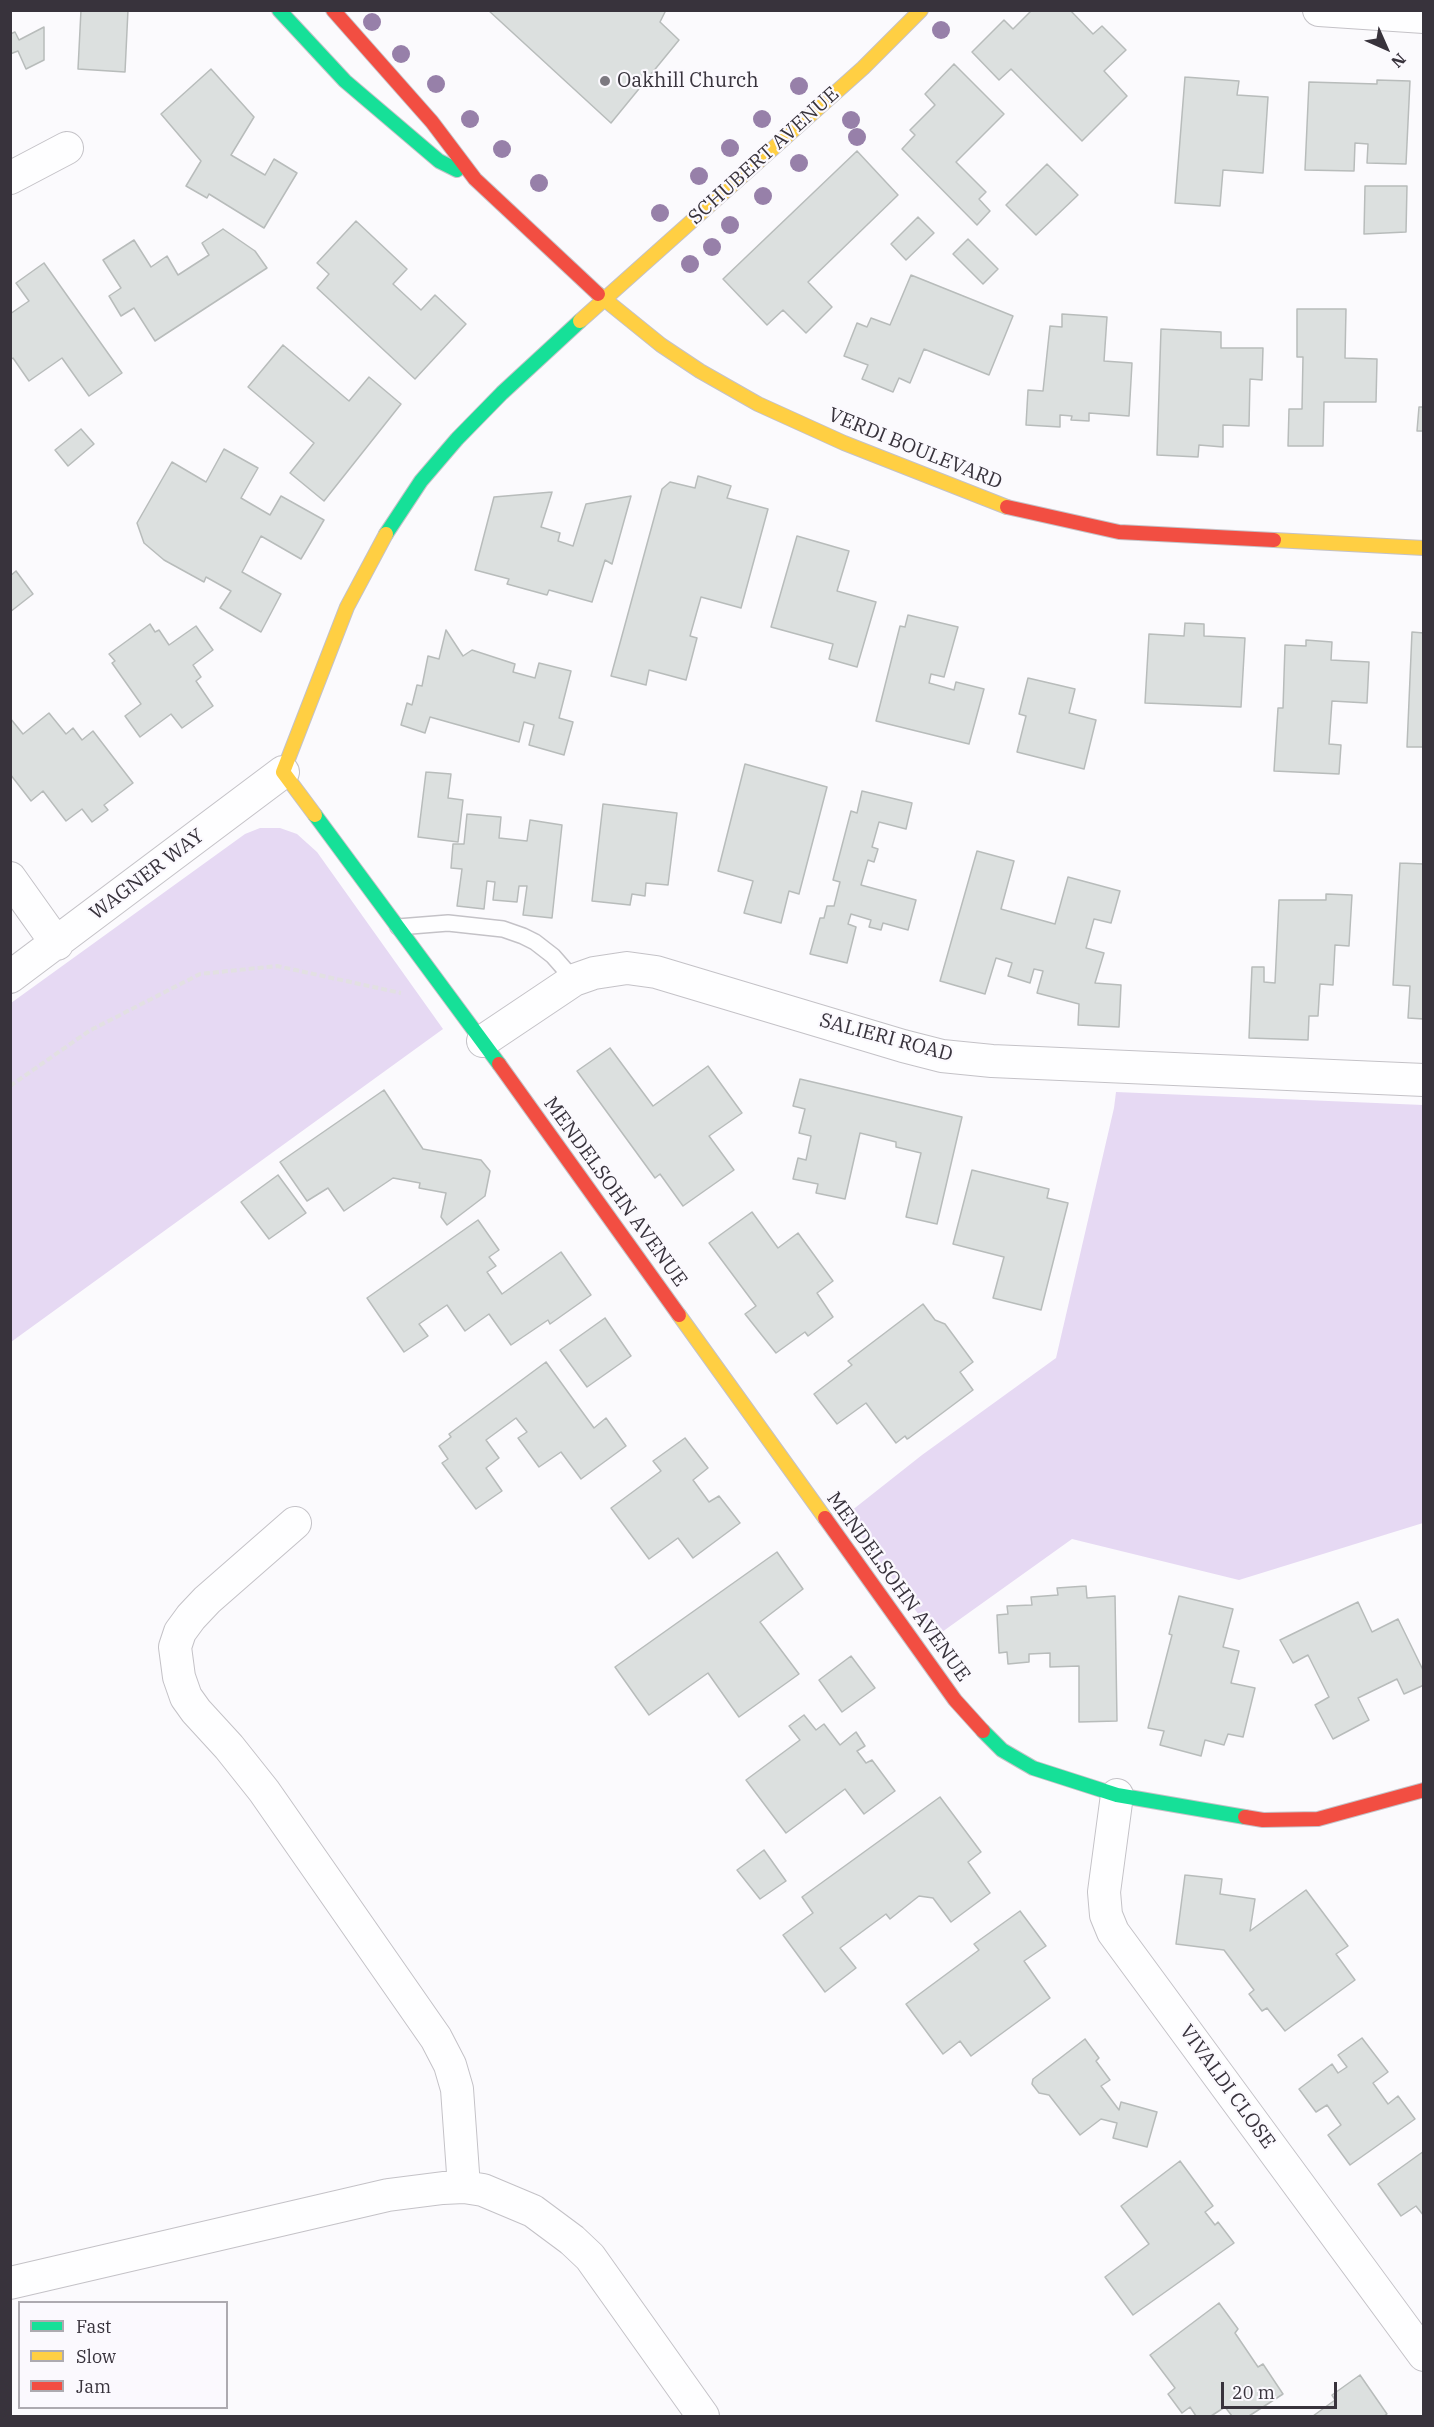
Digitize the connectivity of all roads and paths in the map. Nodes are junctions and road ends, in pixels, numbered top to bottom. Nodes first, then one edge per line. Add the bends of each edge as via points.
1 (279, 10) edge
2 (333, 10) edge
3 (921, 10) edge
4 (1319, 10) edge
5 (1424, 17) edge
6 (67, 148) dead end
7 (10, 178) edge
8 (475, 179) junction
9 (604, 299) junction
10 (1424, 548) edge
11 (283, 772) junction
12 (10, 878) edge
13 (398, 927) junction
14 (57, 944) junction
15 (10, 977) edge
16 (573, 980) junction
17 (440, 983) junction
18 (483, 1041) junction
19 (1424, 1080) edge
20 (10, 1086) edge
21 (295, 1523) dead end
22 (1424, 1790) edge
23 (1117, 1795) junction
24 (464, 2187) junction
25 (10, 2283) edge
26 (1424, 2355) edge
27 (703, 2416) edge

1 - 8 street, VERDI BOULEVARD via 345,81 439,161
2 - 8 street, VERDI BOULEVARD via 432,122
3 - 9 street, SCHUBERT AVENUE via 863,68
4 - 5 street
6 - 7 street
8 - 9 street, VERDI BOULEVARD
9 - 10 street, VERDI BOULEVARD via 661,345 758,404 844,443 1016,510 1119,532
9 - 11 street via 464,431 414,491 346,607
11 - 13 street, MENDELSOHN AVENUE
11 - 14 street, WAGNER WAY
12 - 14 street
13 - 16 lane via 448,923 503,929 535,942
13 - 17 street, MENDELSOHN AVENUE
14 - 15 street, WAGNER WAY
16 - 18 street, SALIERI ROAD
16 - 19 street, SALIERI ROAD via 627,968 656,972 942,1056
17 - 18 street, MENDELSOHN AVENUE
17 - 20 path via 401,993 277,966 200,974 89,1032
18 - 23 street, MENDELSOHN AVENUE via 976,1725 1002,1750 1033,1768
21 - 24 street via 190,1617 175,1647 179,1677 186,1697 264,1791 436,2038 457,2089
22 - 23 street, MENDELSOHN AVENUE via 1341,1815 1263,1821
23 - 26 street, VIVALDI CLOSE via 1104,1892 1106,1915 1113,1932
24 - 25 street via 388,2195
24 - 27 street via 498,2195 533,2211 590,2257

